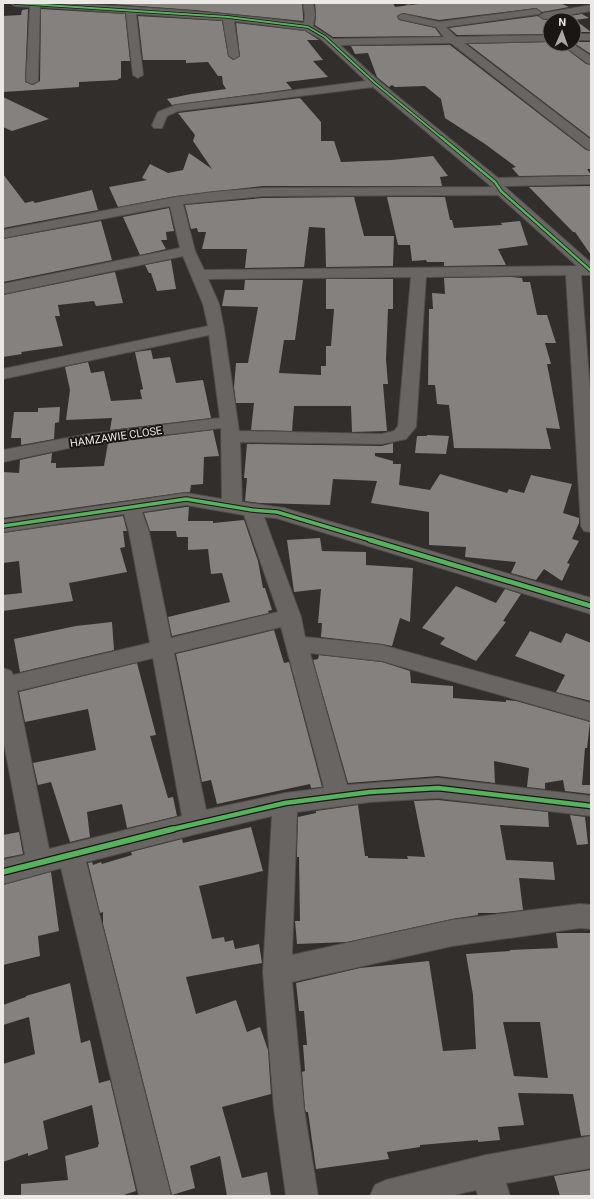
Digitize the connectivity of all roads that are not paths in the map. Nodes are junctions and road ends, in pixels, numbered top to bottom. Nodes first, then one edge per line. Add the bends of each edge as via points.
1 (15, 3) edge
2 (308, 3) edge
3 (516, 3) edge
4 (35, 4) junction
5 (104, 6) edge
6 (591, 8) edge
7 (131, 11) junction
8 (568, 12) edge
9 (542, 15) edge
10 (542, 16) edge
11 (228, 17) junction
12 (403, 17) dead end
13 (439, 25) junction
14 (308, 27) junction
15 (451, 38) junction
16 (542, 38) edge
17 (331, 42) junction
18 (578, 52) edge
19 (234, 56) dead end
20 (591, 61) edge
21 (138, 75) dead end
22 (32, 81) dead end
23 (375, 83) junction
24 (158, 125) dead end
25 (591, 146) edge
26 (591, 180) edge
27 (498, 186) junction
28 (176, 201) junction
29 (3, 234) edge
30 (188, 251) junction
31 (573, 271) junction
32 (591, 271) edge
33 (420, 272) junction
34 (198, 275) junction
35 (3, 289) edge
36 (216, 329) junction
37 (3, 374) edge
38 (231, 429) junction
39 (3, 456) edge
40 (131, 506) junction
41 (242, 508) junction
42 (3, 526) edge
43 (591, 526) edge
44 (591, 606) edge
45 (290, 617) junction
46 (296, 644) junction
47 (162, 646) junction
48 (4, 683) edge
49 (591, 712) edge
50 (338, 795) junction
51 (285, 803) junction
52 (591, 806) edge
53 (196, 823) junction
54 (71, 854) junction
55 (39, 862) junction
56 (3, 872) edge
57 (591, 917) edge
58 (277, 972) junction
59 (591, 1152) edge
60 (490, 1184) edge
61 (155, 1196) edge
62 (302, 1196) edge
63 (386, 1196) edge

1 - 4 street
2 - 14 street
3 - 9 street
4 - 5 street
4 - 22 street
5 - 7 street
6 - 8 street
7 - 11 street via 203,12
7 - 21 street
10 - 13 street
11 - 14 street
11 - 19 street
12 - 13 street
13 - 15 street
14 - 17 street
15 - 16 street
15 - 17 street
15 - 25 street
17 - 23 street
18 - 20 street
23 - 24 street via 176,108 162,114
23 - 27 street
26 - 27 street
27 - 28 street via 263,192
27 - 32 street
28 - 29 street
28 - 30 street
30 - 34 street
30 - 35 street
31 - 32 street
31 - 33 street
31 - 43 street
33 - 34 street
33 - 38 street, HAMZAWIE CLOSE via 407,427 400,435 382,439
34 - 36 street via 211,304
36 - 37 street
36 - 38 street
38 - 39 street, HAMZAWIE CLOSE via 88,439
38 - 41 street
40 - 41 street via 186,499
40 - 42 street
40 - 47 street via 140,532
41 - 44 street via 277,512
41 - 45 street
45 - 46 street
45 - 47 street
46 - 49 street via 382,653
46 - 50 street
47 - 48 street
47 - 53 street
48 - 55 street
50 - 51 street
50 - 52 street via 438,788
51 - 53 street
51 - 58 street
53 - 54 street
54 - 55 street
54 - 61 street
55 - 56 street
57 - 58 street via 551,919 452,933
58 - 62 street via 289,1109
59 - 60 street
60 - 63 street

